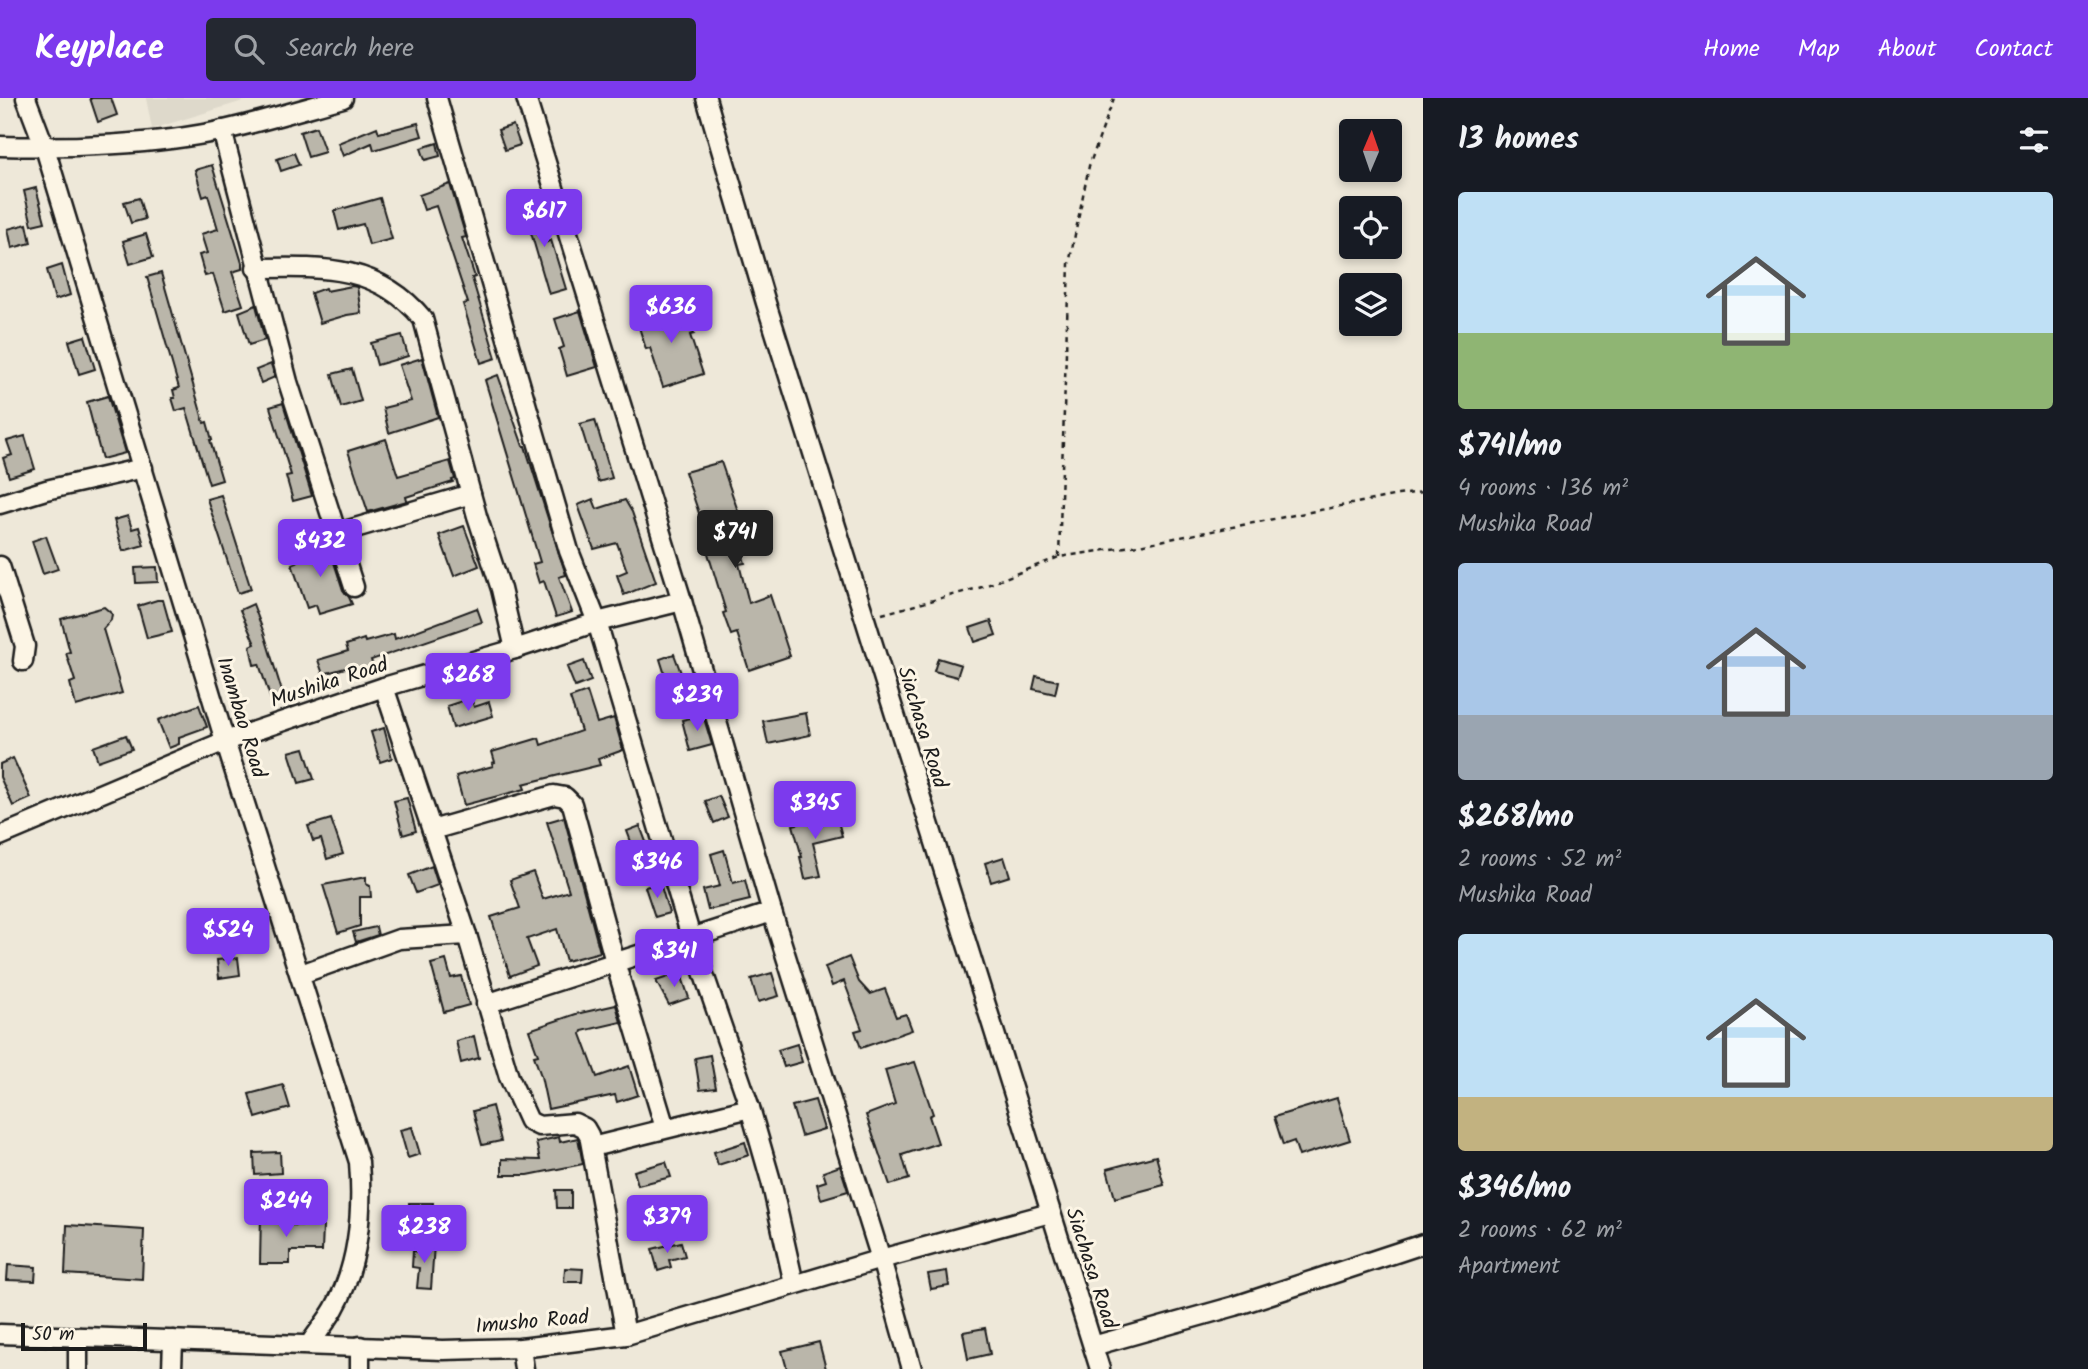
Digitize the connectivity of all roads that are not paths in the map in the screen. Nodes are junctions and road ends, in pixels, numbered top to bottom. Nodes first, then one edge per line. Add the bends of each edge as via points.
1 (26, 98) edge
2 (343, 98) edge
3 (437, 98) edge
4 (526, 98) edge
5 (706, 98) edge
6 (222, 130) junction
7 (0, 146) edge
8 (46, 148) junction
9 (256, 268) junction
10 (143, 468) junction
11 (471, 494) junction
12 (0, 504) edge
13 (338, 533) junction
14 (0, 566) edge
15 (354, 587) dead end
16 (682, 601) junction
17 (597, 622) junction
18 (515, 649) junction
19 (23, 661) dead end
20 (384, 687) junction
21 (225, 741) junction
22 (432, 831) junction
23 (0, 836) edge
24 (772, 912) junction
25 (467, 935) junction
26 (691, 937) junction
27 (615, 962) junction
28 (301, 974) junction
29 (486, 1004) junction
30 (750, 1108) junction
31 (666, 1128) junction
32 (592, 1147) junction
33 (1051, 1213) junction
34 (1423, 1244) edge
35 (881, 1259) junction
36 (793, 1284) junction
37 (0, 1334) edge
38 (626, 1335) junction
39 (78, 1337) junction
40 (173, 1340) junction
41 (309, 1345) junction
42 (360, 1346) junction
43 (1093, 1346) junction
44 (521, 1348) junction
45 (78, 1369) edge
46 (172, 1369) edge
47 (360, 1369) edge
48 (524, 1369) edge
49 (912, 1369) edge
50 (1100, 1369) edge

1 - 8 street, Inambao Road
2 - 6 street
3 - 17 street via 569,551
4 - 16 street
5 - 33 street, Siachasa Road
6 - 8 street
6 - 9 street
7 - 8 street
8 - 10 street, Inambao Road
9 - 11 street via 328,269 361,275 408,301 423,319
9 - 13 street
10 - 12 street
10 - 21 street, Inambao Road
11 - 13 street
11 - 18 street
13 - 15 street
14 - 19 street via 25,646
16 - 17 street, Mushika Road
16 - 24 street
17 - 18 street, Mushika Road
17 - 26 street
18 - 20 street, Mushika Road
20 - 21 street, Mushika Road
20 - 22 street
21 - 23 street, Mushika Road
21 - 28 street, Inambao Road
22 - 25 street
22 - 27 street via 554,795 565,797 572,804
24 - 26 street
24 - 35 street
25 - 28 street via 399,939
25 - 29 street
26 - 27 street
26 - 30 street
27 - 29 street
27 - 31 street
28 - 41 street, Inambao Road via 359,1162 362,1194 351,1269 334,1309
29 - 32 street via 509,1077 529,1121 539,1126 575,1123 584,1128
30 - 31 street
30 - 36 street
31 - 32 street
32 - 38 street
33 - 35 street, Imusho Road
33 - 43 street, Siachasa Road
34 - 43 street via 1235,1306
35 - 36 street, Imusho Road
35 - 49 street
36 - 38 street, Imusho Road
37 - 39 street, Imusho Road
38 - 44 street, Imusho Road
39 - 40 street, Imusho Road
39 - 45 street
40 - 41 street, Imusho Road
40 - 46 street
41 - 42 street, Imusho Road
42 - 44 street, Imusho Road
42 - 47 street
43 - 50 street, Siachasa Road
44 - 48 street

